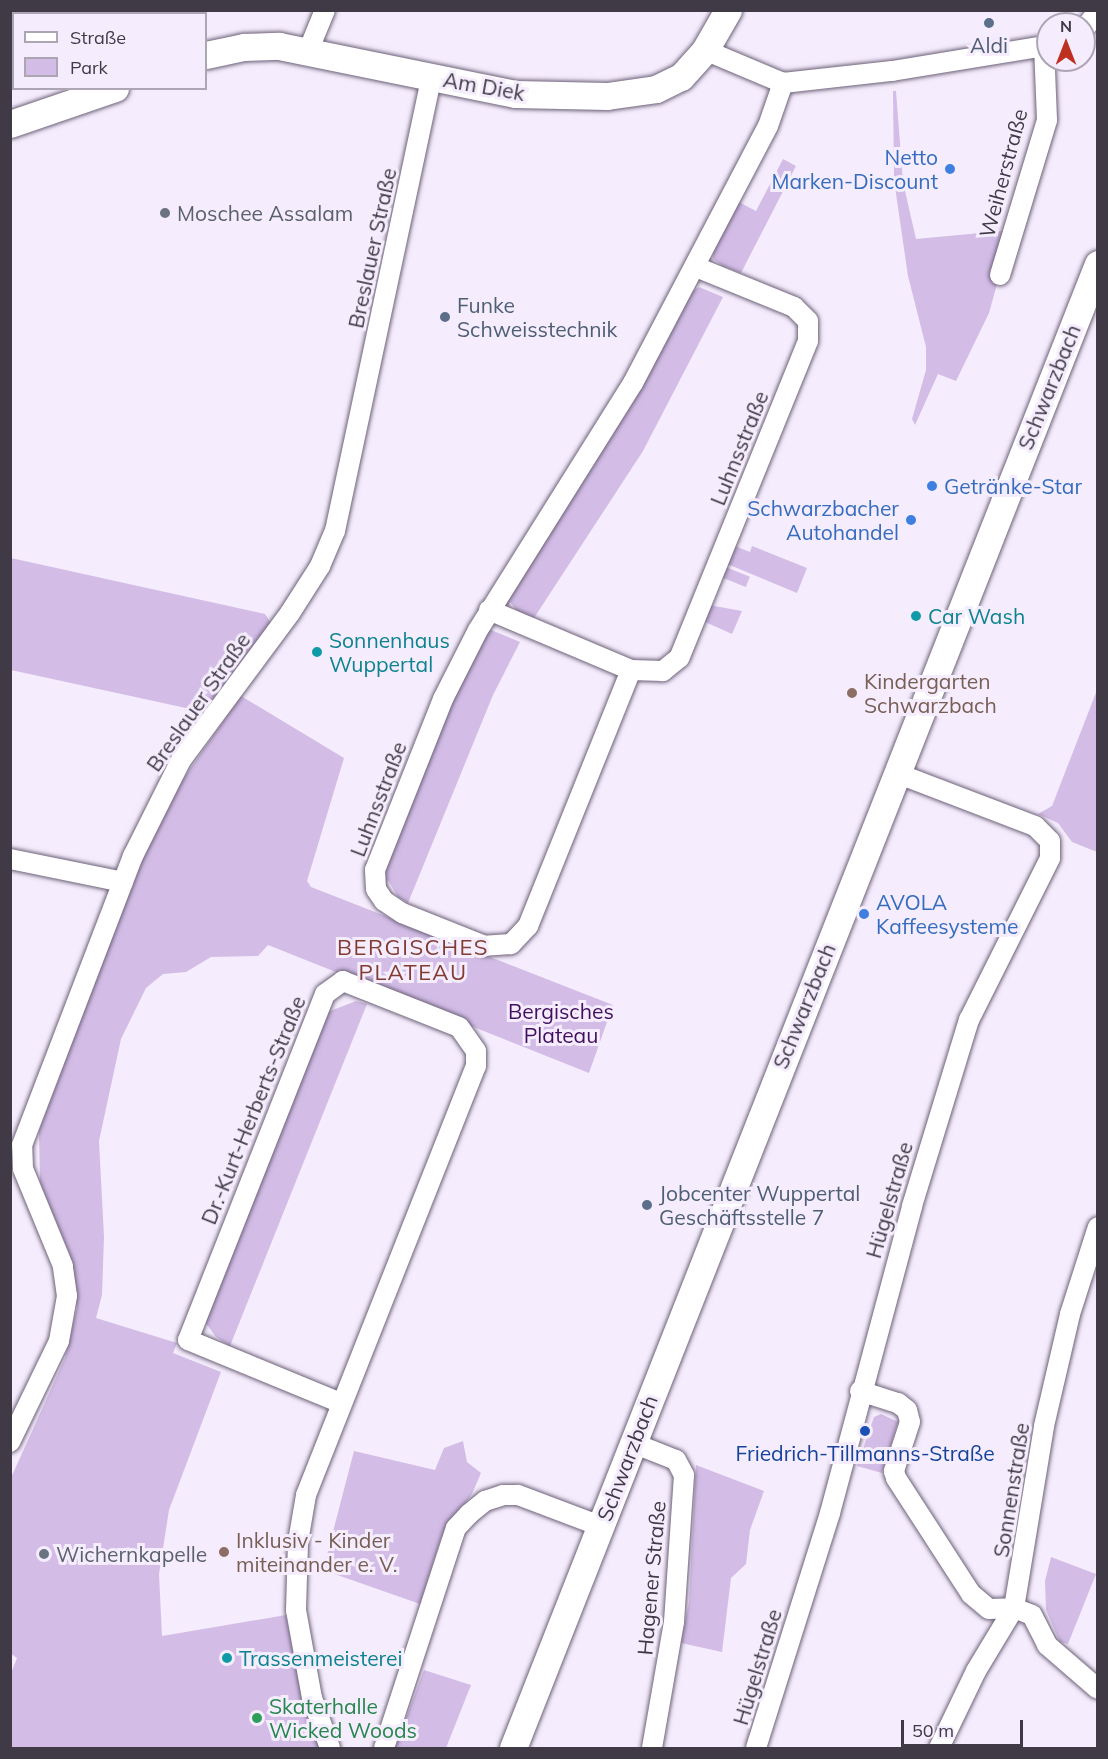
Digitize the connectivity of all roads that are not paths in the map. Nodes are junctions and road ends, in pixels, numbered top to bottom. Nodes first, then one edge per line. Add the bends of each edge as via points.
1 (325, 10) edge
2 (728, 10) edge
3 (1036, 48) edge
4 (309, 50) junction
5 (705, 50) junction
6 (207, 55) edge
7 (1046, 72) edge
8 (432, 76) junction
9 (783, 83) junction
10 (106, 90) edge
11 (10, 124) edge
12 (1098, 264) edge
13 (696, 267) junction
14 (1000, 275) dead end
15 (489, 610) junction
16 (631, 670) junction
17 (896, 773) junction
18 (10, 859) edge
19 (123, 882) junction
20 (1098, 1227) edge
21 (860, 1392) junction
22 (341, 1403) junction
23 (10, 1443) edge
24 (633, 1443) junction
25 (600, 1526) junction
26 (1014, 1608) junction
27 (1098, 1689) edge
28 (330, 1749) edge
29 (384, 1749) edge
30 (513, 1749) edge
31 (652, 1749) edge
32 (756, 1749) edge
33 (939, 1749) edge

1 - 4 street
2 - 5 street, Am Diek
3 - 9 street, Weiherstraße
4 - 6 street, Am Diek via 252,46
4 - 8 street, Am Diek
5 - 8 street, Am Diek via 681,77 666,85 607,96 515,94
5 - 9 street
7 - 14 street, Weiherstraße via 1047,120
8 - 19 street, Breslauer Straße via 335,531 320,566 290,613 181,760
9 - 13 street, Luhnsstraße via 768,126
10 - 11 street
12 - 17 street, Schwarzbach
13 - 15 street, Luhnsstraße via 633,383
13 - 16 street, Luhnsstraße via 794,307 803,313 810,330 791,386 679,658 663,671 647,674
15 - 16 street, Luhnsstraße
15 - 16 street, Luhnsstraße via 443,699 377,860 376,889 384,901 402,913 485,946 498,948 521,938
17 - 21 street, Hügelstraße via 1035,826 1050,841 1050,858 969,1020
17 - 24 street, Schwarzbach
18 - 19 street
19 - 23 street, Breslauer Straße via 22,1145 23,1169 63,1266 67,1296 59,1341
20 - 26 street, Sonnenstraße via 1070,1314 1044,1426
21 - 26 street via 898,1403 907,1410 910,1422 894,1471 896,1478 971,1594 989,1609
21 - 32 street, Hügelstraße via 830,1513
22 - 22 street, Dr.-Kurt-Herberts-Straße via 476,1066 476,1051 459,1027 343,981 326,994 188,1340
22 - 28 street, Dr.-Kurt-Herberts-Straße via 306,1495 295,1596 312,1698
24 - 25 street, Schwarzbach
24 - 31 street, Hagener Straße via 676,1460 684,1474 674,1622
25 - 29 street via 518,1495 503,1495 469,1514 456,1528
25 - 30 street, Schwarzbach
26 - 27 street via 1032,1615 1047,1646
26 - 33 street, Sonnenstraße via 976,1671

